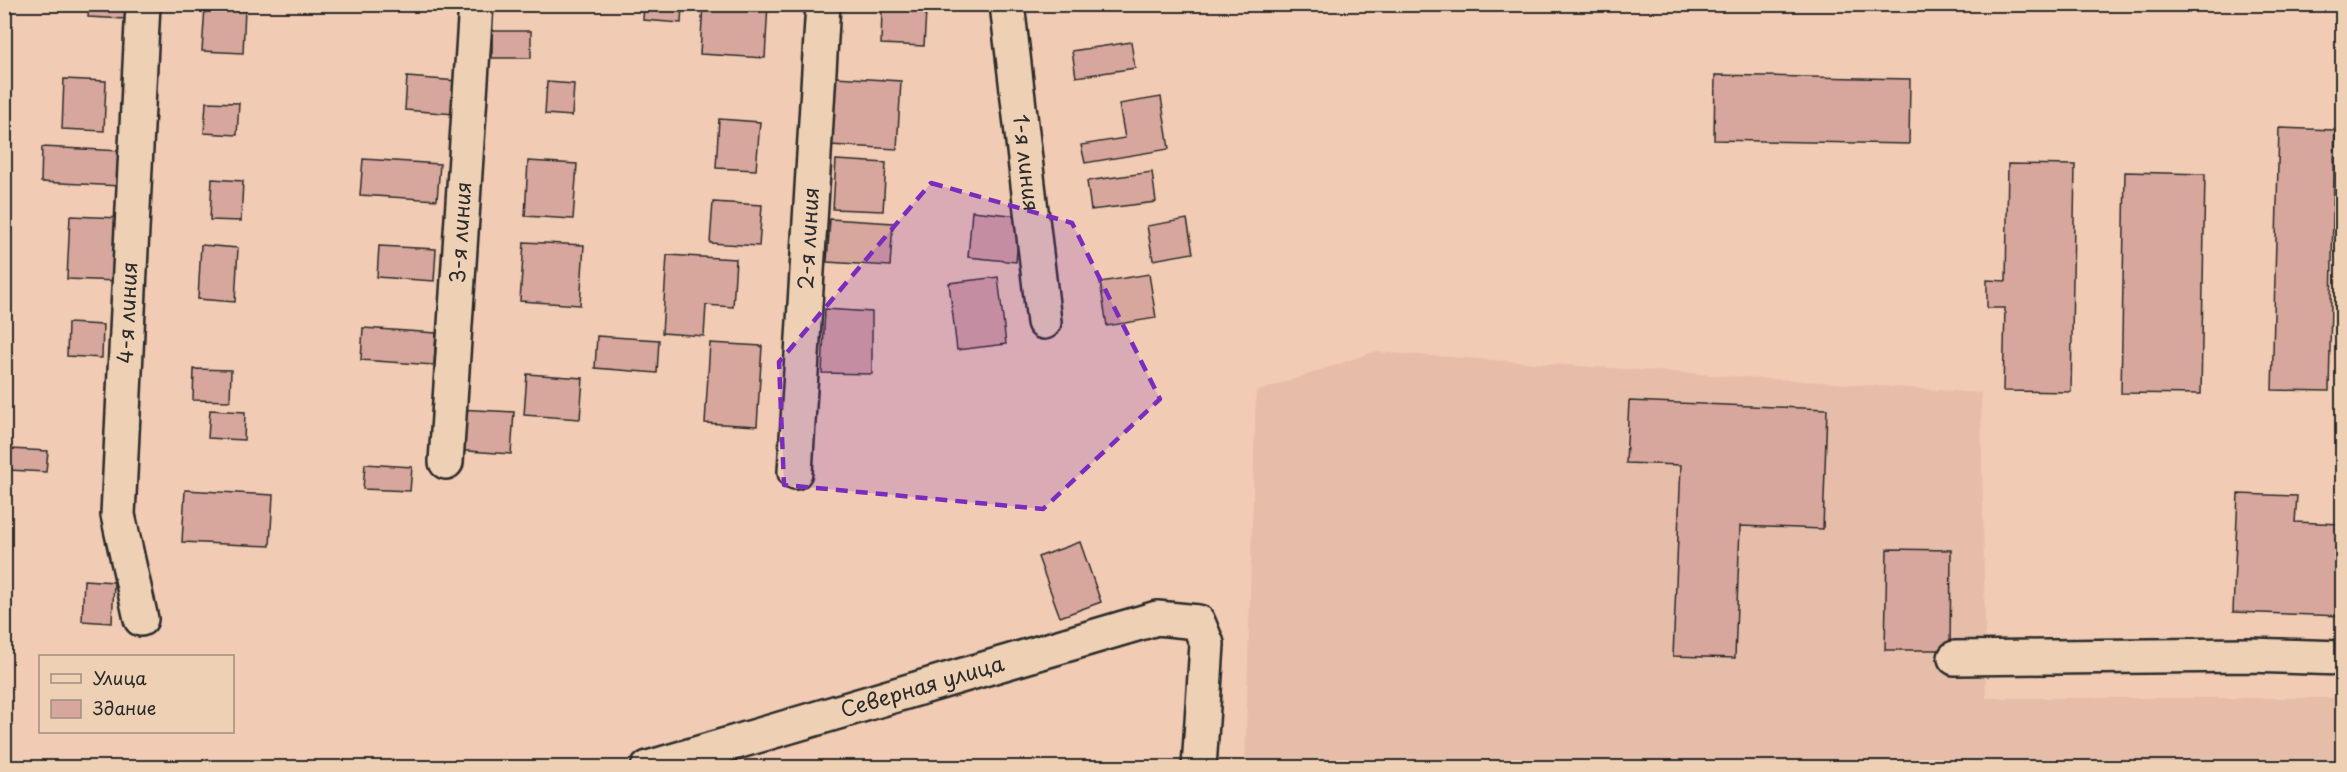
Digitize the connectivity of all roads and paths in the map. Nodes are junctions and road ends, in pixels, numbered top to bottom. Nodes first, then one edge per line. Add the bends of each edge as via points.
1 (143, 4) edge
2 (476, 4) edge
3 (823, 4) edge
4 (1007, 4) edge
5 (1044, 322) dead end
6 (446, 462) dead end
7 (795, 472) dead end
8 (141, 619) dead end
9 (1954, 658) dead end
10 (2343, 658) edge
11 (648, 768) edge
12 (1199, 768) edge

1 - 8 street, 4-я линия via 118,516
2 - 6 street, 3-я линия
3 - 7 street, 2-я линия
4 - 5 street, 1-я линия
9 - 10 street
11 - 12 street, Северная улица via 1157,618 1198,622 1208,644

